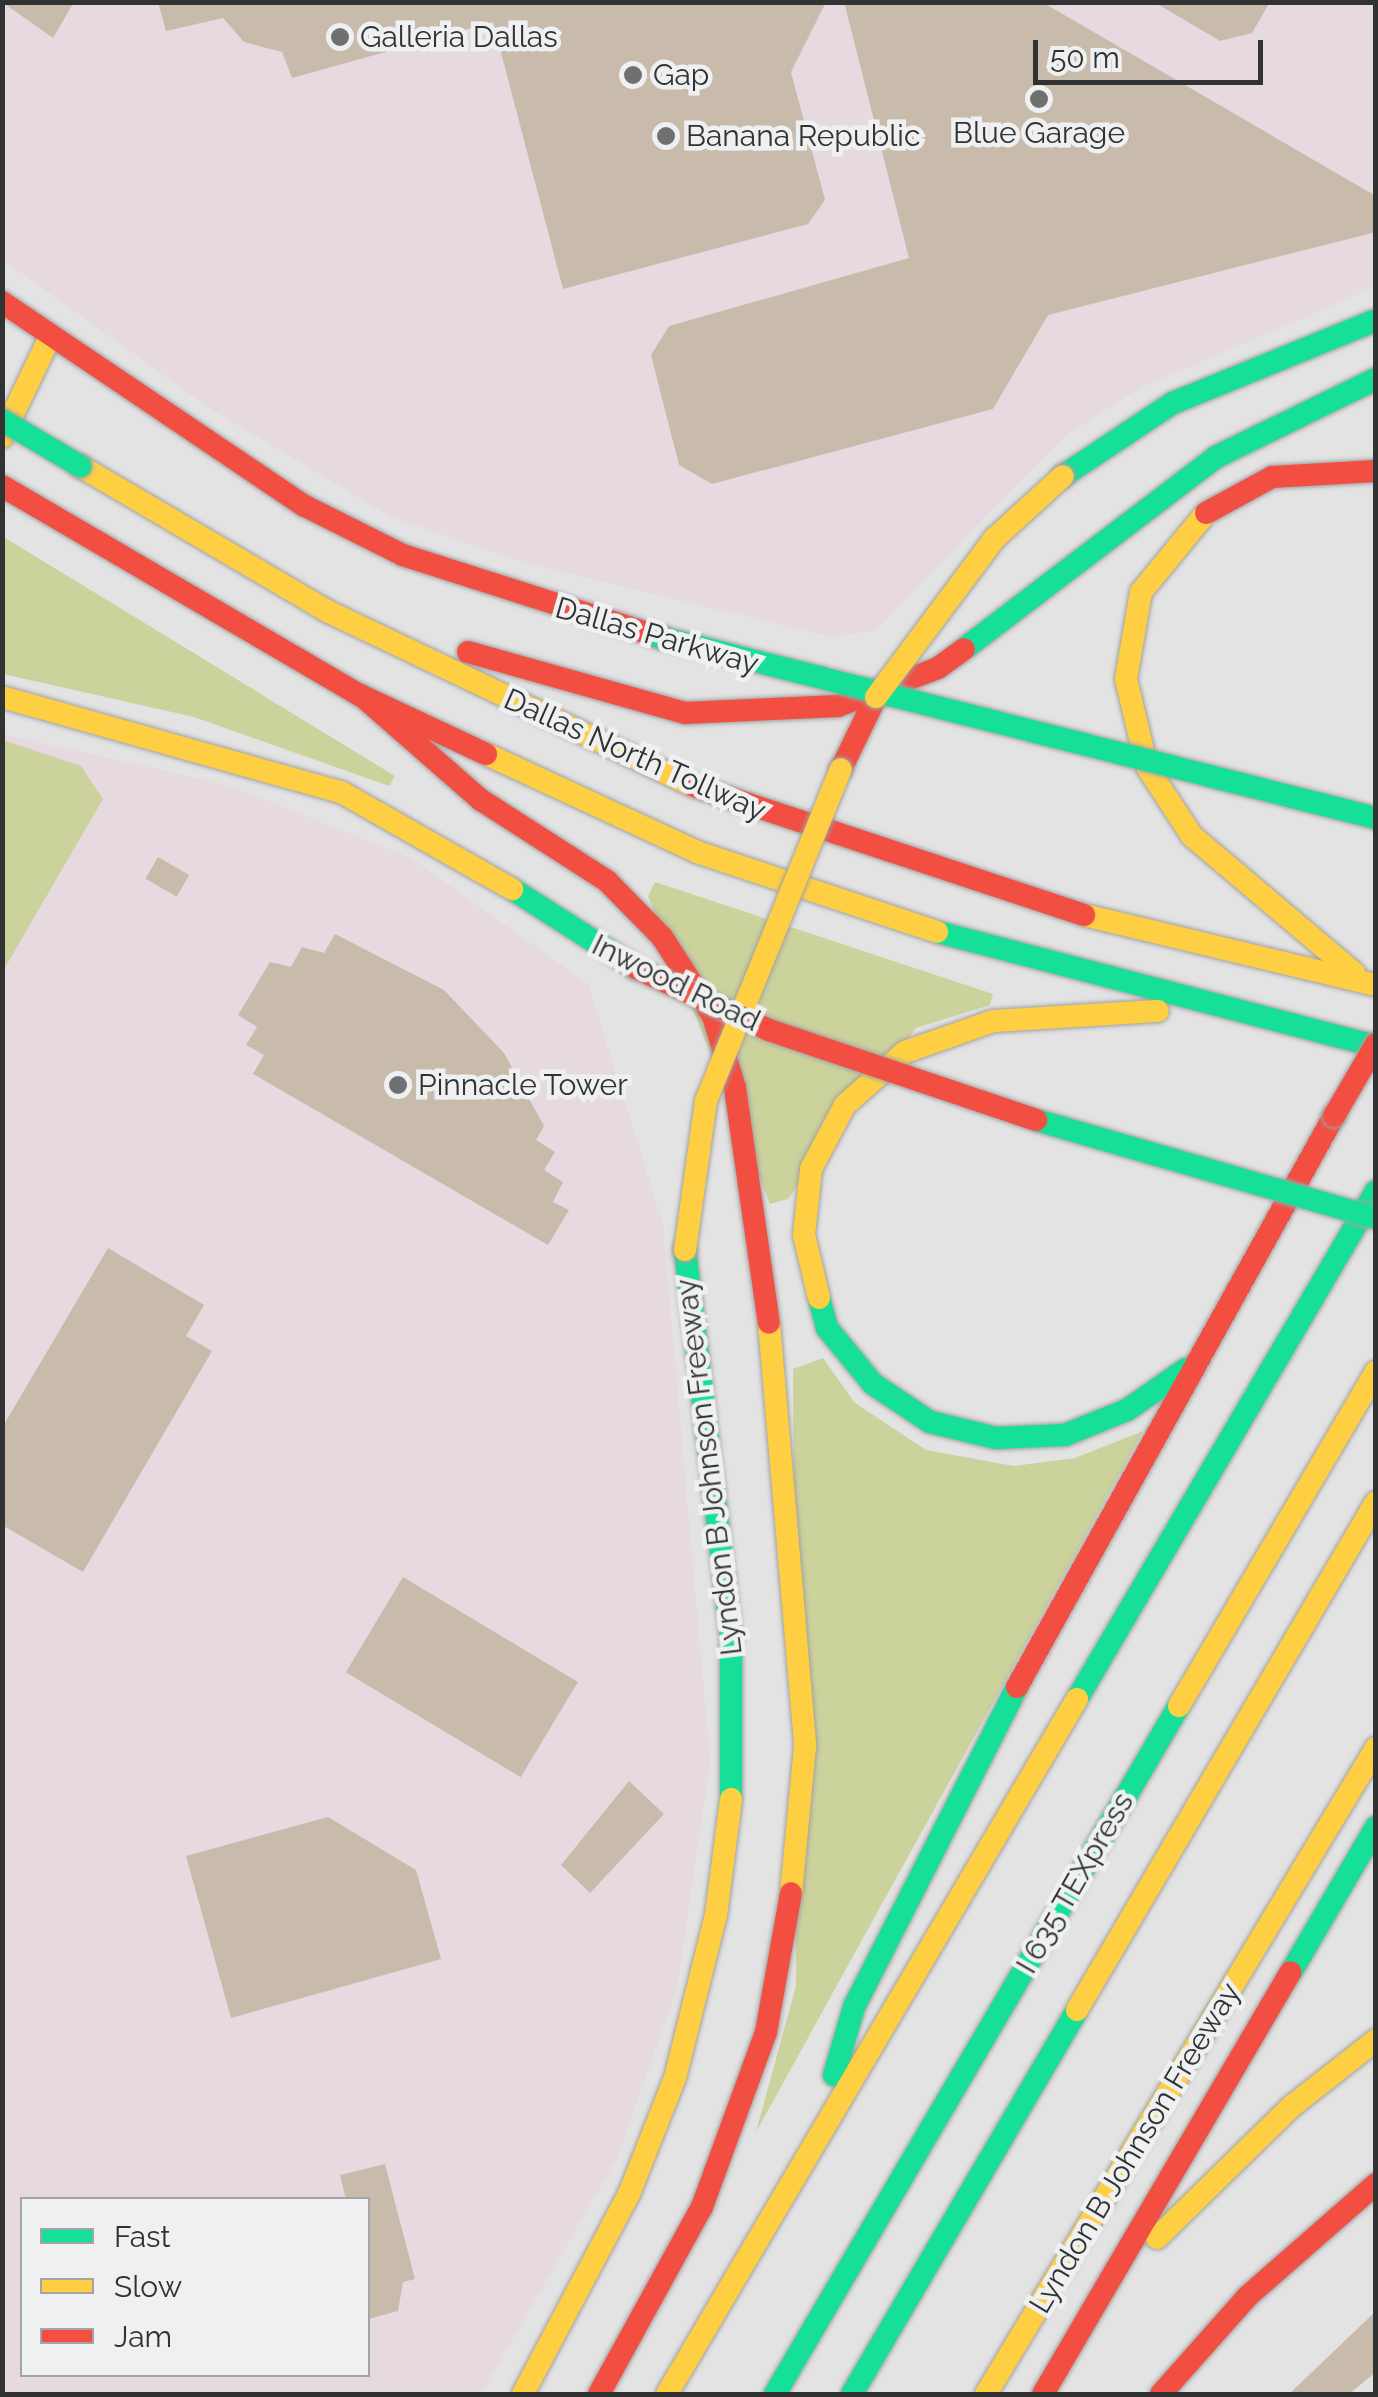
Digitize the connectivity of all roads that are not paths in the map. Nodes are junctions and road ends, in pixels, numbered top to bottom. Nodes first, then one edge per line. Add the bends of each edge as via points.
1 (4, 308) edge
2 (1376, 320) edge
3 (50, 336) junction
4 (1376, 379) edge
5 (2, 420) edge
6 (2, 437) edge
7 (1376, 471) edge
8 (2, 486) edge
9 (327, 611) junction
10 (362, 696) junction
11 (2, 697) edge
12 (876, 697) junction
13 (1376, 818) edge
14 (1371, 984) edge
15 (1230, 1009) junction
16 (736, 1017) junction
17 (1376, 1045) edge
18 (1376, 1191) edge
19 (1376, 1218) edge
20 (1186, 1369) junction
21 (1376, 1372) edge
22 (1376, 1502) edge
23 (1376, 1748) edge
24 (1376, 1827) edge
25 (1376, 2040) edge
26 (814, 2148) junction
27 (1376, 2184) edge
28 (1108, 2290) junction
29 (523, 2394) edge
30 (599, 2394) edge
31 (667, 2394) edge
32 (775, 2394) edge
33 (852, 2394) edge
34 (986, 2394) edge
35 (1043, 2394) edge
36 (1162, 2394) edge

1 - 3 main road, Dallas Parkway
2 - 12 main road, Lyndon B Johnson Freeway, bridge via 1173,402 1063,476 994,539
3 - 6 main road
3 - 12 main road, Dallas Parkway, bridge via 211,448 403,556
4 - 9 main road via 1216,457 938,668 838,706 730,717 648,707
5 - 9 main road, Dallas North Tollway, bridge
7 - 14 main road via 1316,468 1272,478 1196,520 1141,592 1126,679 1147,767 1192,836
8 - 10 main road, Dallas North Tollway
9 - 14 main road, Dallas North Tollway via 676,780 846,843 1020,898
10 - 15 main road, Dallas North Tollway via 732,864 1005,955
10 - 30 main road via 481,800 606,882 662,936 713,1016 734,1088 774,1363 804,1727 786,1942 766,2032 702,2206
11 - 16 main road, Inwood Road, bridge via 304,778 376,807 619,959
12 - 13 main road, Dallas Parkway, bridge
12 - 16 main road, Lyndon B Johnson Freeway, bridge
15 - 17 main road, Dallas North Tollway
15 - 20 main road via 1048,1014 946,1032 905,1052 845,1105 811,1169 805,1204 808,1272 828,1328 873,1384 930,1422 996,1438 1065,1436 1127,1410
16 - 19 main road, Inwood Road, bridge via 1168,1164
16 - 29 main road, Lyndon B Johnson Freeway, bridge via 706,1101 685,1250 730,1637 732,1804 718,1896 668,2094 629,2194
17 - 20 main road, bridge
18 - 26 main road
20 - 26 main road via 854,2006
21 - 32 main road, I 635 TEXpress
22 - 33 main road
23 - 34 main road, Lyndon B Johnson Freeway
24 - 28 main road
25 - 28 main road via 1292,2106
26 - 31 main road
27 - 36 main road via 1248,2296
28 - 35 main road

